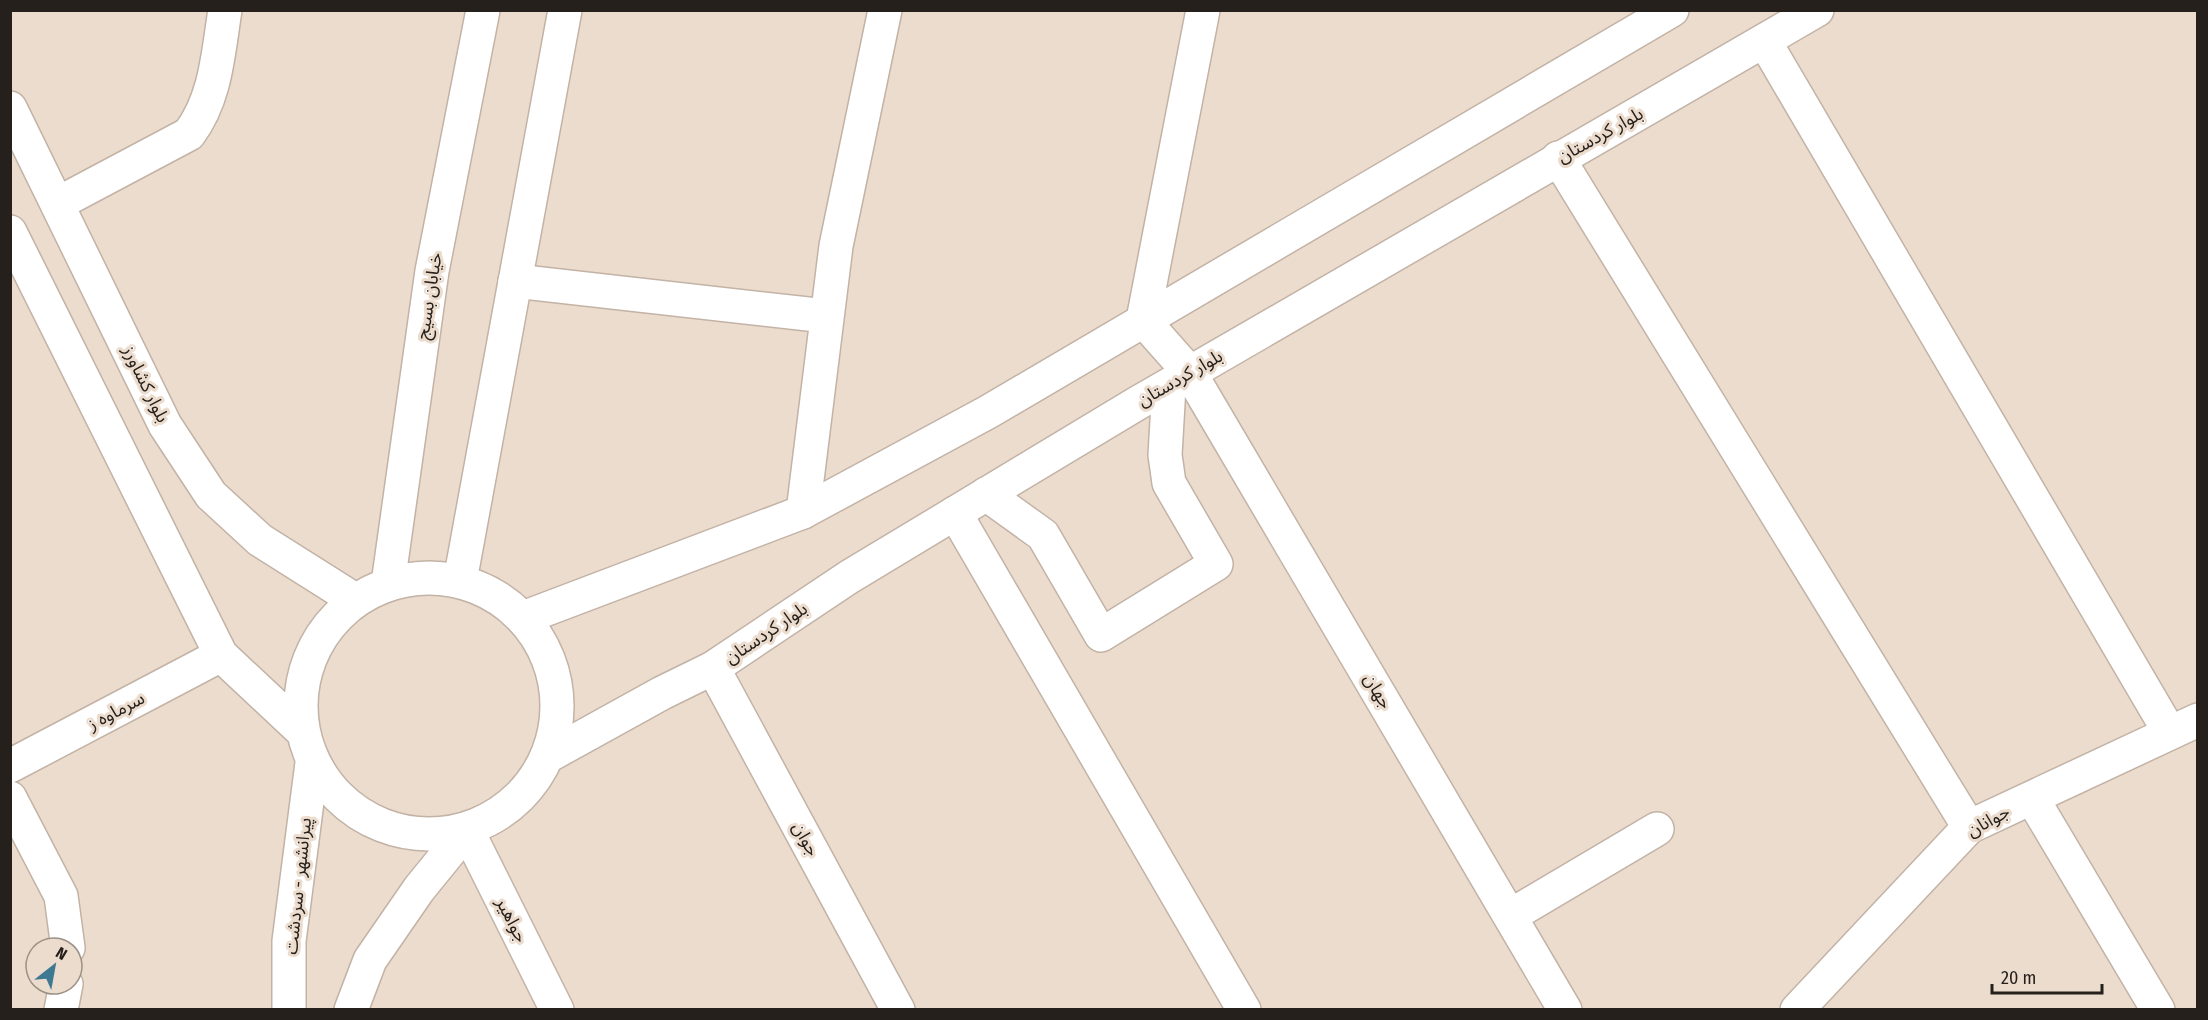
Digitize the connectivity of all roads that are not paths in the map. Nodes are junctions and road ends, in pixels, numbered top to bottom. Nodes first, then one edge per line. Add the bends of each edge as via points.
1 (225, 10) edge
2 (483, 10) edge
3 (565, 10) edge
4 (885, 10) edge
5 (1203, 10) edge
6 (1672, 10) edge
7 (1818, 10) edge
8 (1765, 42) junction
9 (10, 108) edge
10 (1558, 158) junction
11 (59, 203) junction
12 (10, 232) edge
13 (515, 281) junction
14 (826, 316) junction
15 (1143, 320) junction
16 (1180, 380) junction
17 (986, 494) junction
18 (803, 512) junction
19 (955, 513) junction
20 (460, 581) junction
21 (388, 584) junction
22 (355, 600) junction
23 (523, 618) junction
24 (221, 655) junction
25 (713, 668) junction
26 (2183, 727) edge
27 (301, 730) junction
28 (548, 756) junction
29 (312, 762) junction
30 (10, 766) edge
31 (10, 798) edge
32 (2032, 798) junction
33 (1969, 827) junction
34 (1657, 829) dead end
35 (467, 830) junction
36 (1510, 916) junction
37 (66, 936) edge
38 (1814, 1003) edge
39 (289, 1010) edge
40 (351, 1010) edge
41 (557, 1010) edge
42 (898, 1010) edge
43 (1244, 1010) edge
44 (1565, 1010) edge
45 (2158, 1010) edge

1 - 11 main road via 215,82 201,118 189,134
2 - 21 main road, خیابان بسیج via 432,271
3 - 13 main road
4 - 14 main road via 836,246
5 - 15 main road
6 - 15 main road
7 - 8 main road, بلوار کردستان
8 - 10 main road, بلوار کردستان
8 - 26 main road
9 - 11 main road, بلوار کشاورز
10 - 16 main road, بلوار کردستان via 1260,329
10 - 33 main road
11 - 22 main road, بلوار کشاورز via 165,425 210,495 260,540
12 - 24 main road
13 - 14 main road
13 - 20 main road
14 - 18 main road
15 - 16 main road, جهان
15 - 18 main road via 988,412
16 - 17 main road, بلوار کردستان
16 - 17 main road via 1165,455 1169,483 1216,564 1101,635 1043,535
16 - 36 main road, جهان
17 - 19 main road, بلوار کردستان
18 - 23 main road
19 - 25 main road, بلوار کردستان via 849,577
19 - 43 main road
20 - 21 main road via 423,578
20 - 23 main road via 494,595
21 - 22 main road
22 - 27 main road via 328,625 309,657 300,693
23 - 28 main road via 544,649 556,683 557,720
24 - 27 main road
24 - 30 main road, سرماوه ز
25 - 28 main road, بلوار کردستان
25 - 42 main road, جوان
26 - 32 main road, جوانان
27 - 29 main road
28 - 35 main road via 529,788 501,813
29 - 35 main road via 340,799 361,816 394,831 431,836
29 - 39 main road, پیرانشهر - سردشت via 289,941
31 - 37 main road via 61,896
32 - 33 main road, جوانان
32 - 45 main road
33 - 38 main road, جوانان
34 - 36 main road
35 - 40 main road via 369,960
35 - 41 main road, جواهیر
36 - 44 main road, جهان

